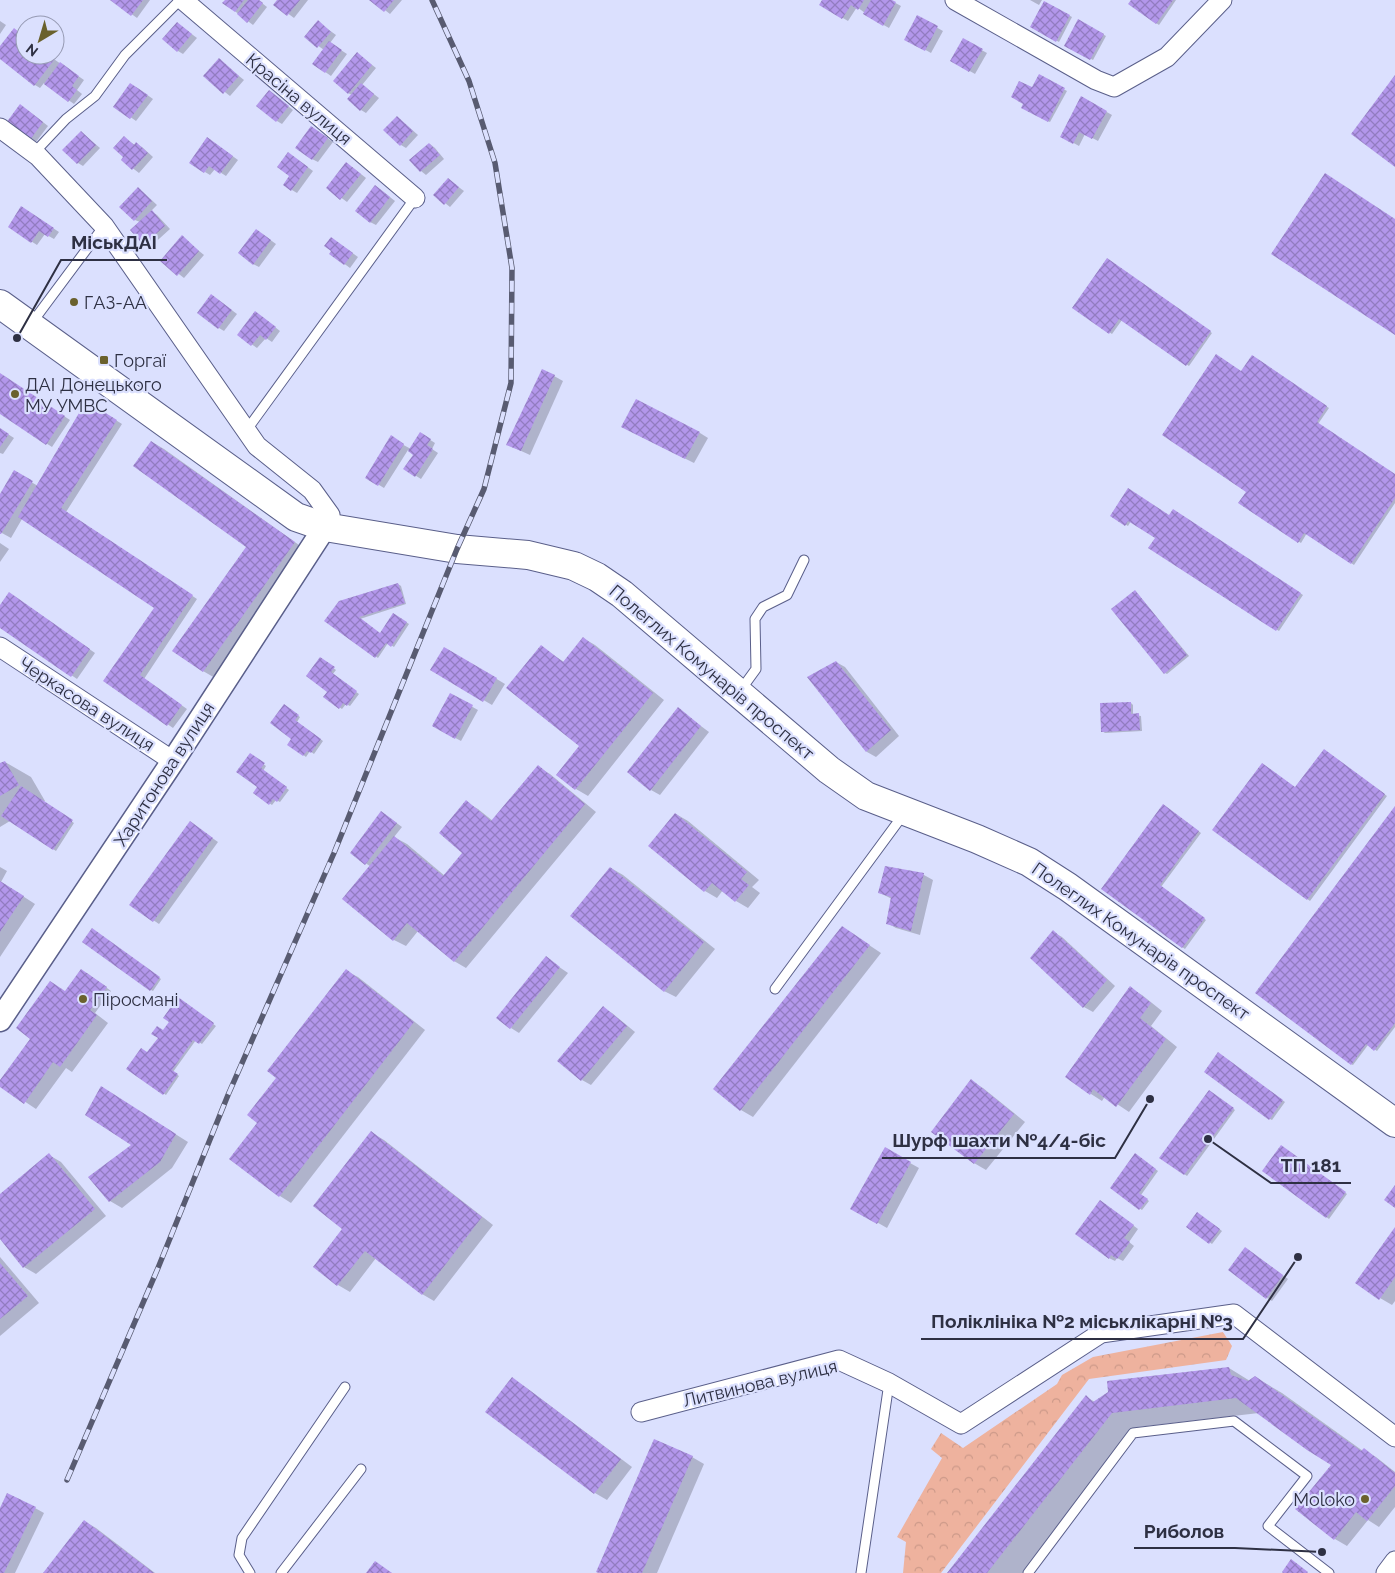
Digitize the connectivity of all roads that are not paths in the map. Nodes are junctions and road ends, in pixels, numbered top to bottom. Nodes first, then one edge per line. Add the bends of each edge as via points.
1 (182, 0) edge
2 (955, 0) edge
3 (1222, 0) edge
4 (0, 128) edge
5 (34, 153) junction
6 (416, 198) joint
7 (104, 226) junction
8 (0, 304) edge
9 (30, 326) junction
10 (246, 431) junction
11 (325, 527) junction
12 (804, 560) dead end
13 (0, 647) edge
14 (739, 694) junction
15 (173, 761) junction
16 (906, 811) junction
17 (775, 989) dead end
18 (0, 1020) edge
19 (1395, 1123) edge
20 (889, 1383) junction
21 (345, 1387) dead end
22 (641, 1412) dead end
23 (1395, 1437) edge
24 (361, 1468) dead end
25 (1395, 1561) edge
26 (250, 1573) edge
27 (281, 1573) edge
28 (861, 1573) edge
29 (1028, 1573) edge
30 (1329, 1573) edge
31 (1386, 1573) edge

1 - 5 lane via 124,56 95,96 66,119
1 - 6 street, Красіна вулиця
2 - 3 street via 1114,87 1167,57
4 - 5 street
5 - 7 street
6 - 10 lane
7 - 9 lane
7 - 10 street
8 - 9 main road, Полеглих Комунарів проспект
9 - 11 main road, Полеглих Комунарів проспект via 296,517
10 - 11 street via 257,446 312,490 330,515
11 - 14 main road, Полеглих Комунарів проспект via 457,549 528,555 574,566 622,594
11 - 15 street, Харитонова вулиця
12 - 14 lane via 787,595 763,607 755,619 756,669
13 - 15 street, Черкасова вулиця
14 - 16 main road, Полеглих Комунарів проспект via 829,770 866,796
15 - 18 street, Харитонова вулиця
16 - 17 lane
16 - 19 main road, Полеглих Комунарів проспект via 1029,862
20 - 22 street, Литвинова вулиця via 839,1360
20 - 23 street, Литвинова вулиця via 961,1424 1101,1333 1234,1314
20 - 28 lane
21 - 26 lane via 242,1538 239,1555
24 - 27 lane
25 - 31 street
29 - 30 lane via 1134,1433 1234,1421 1307,1476 1268,1526

